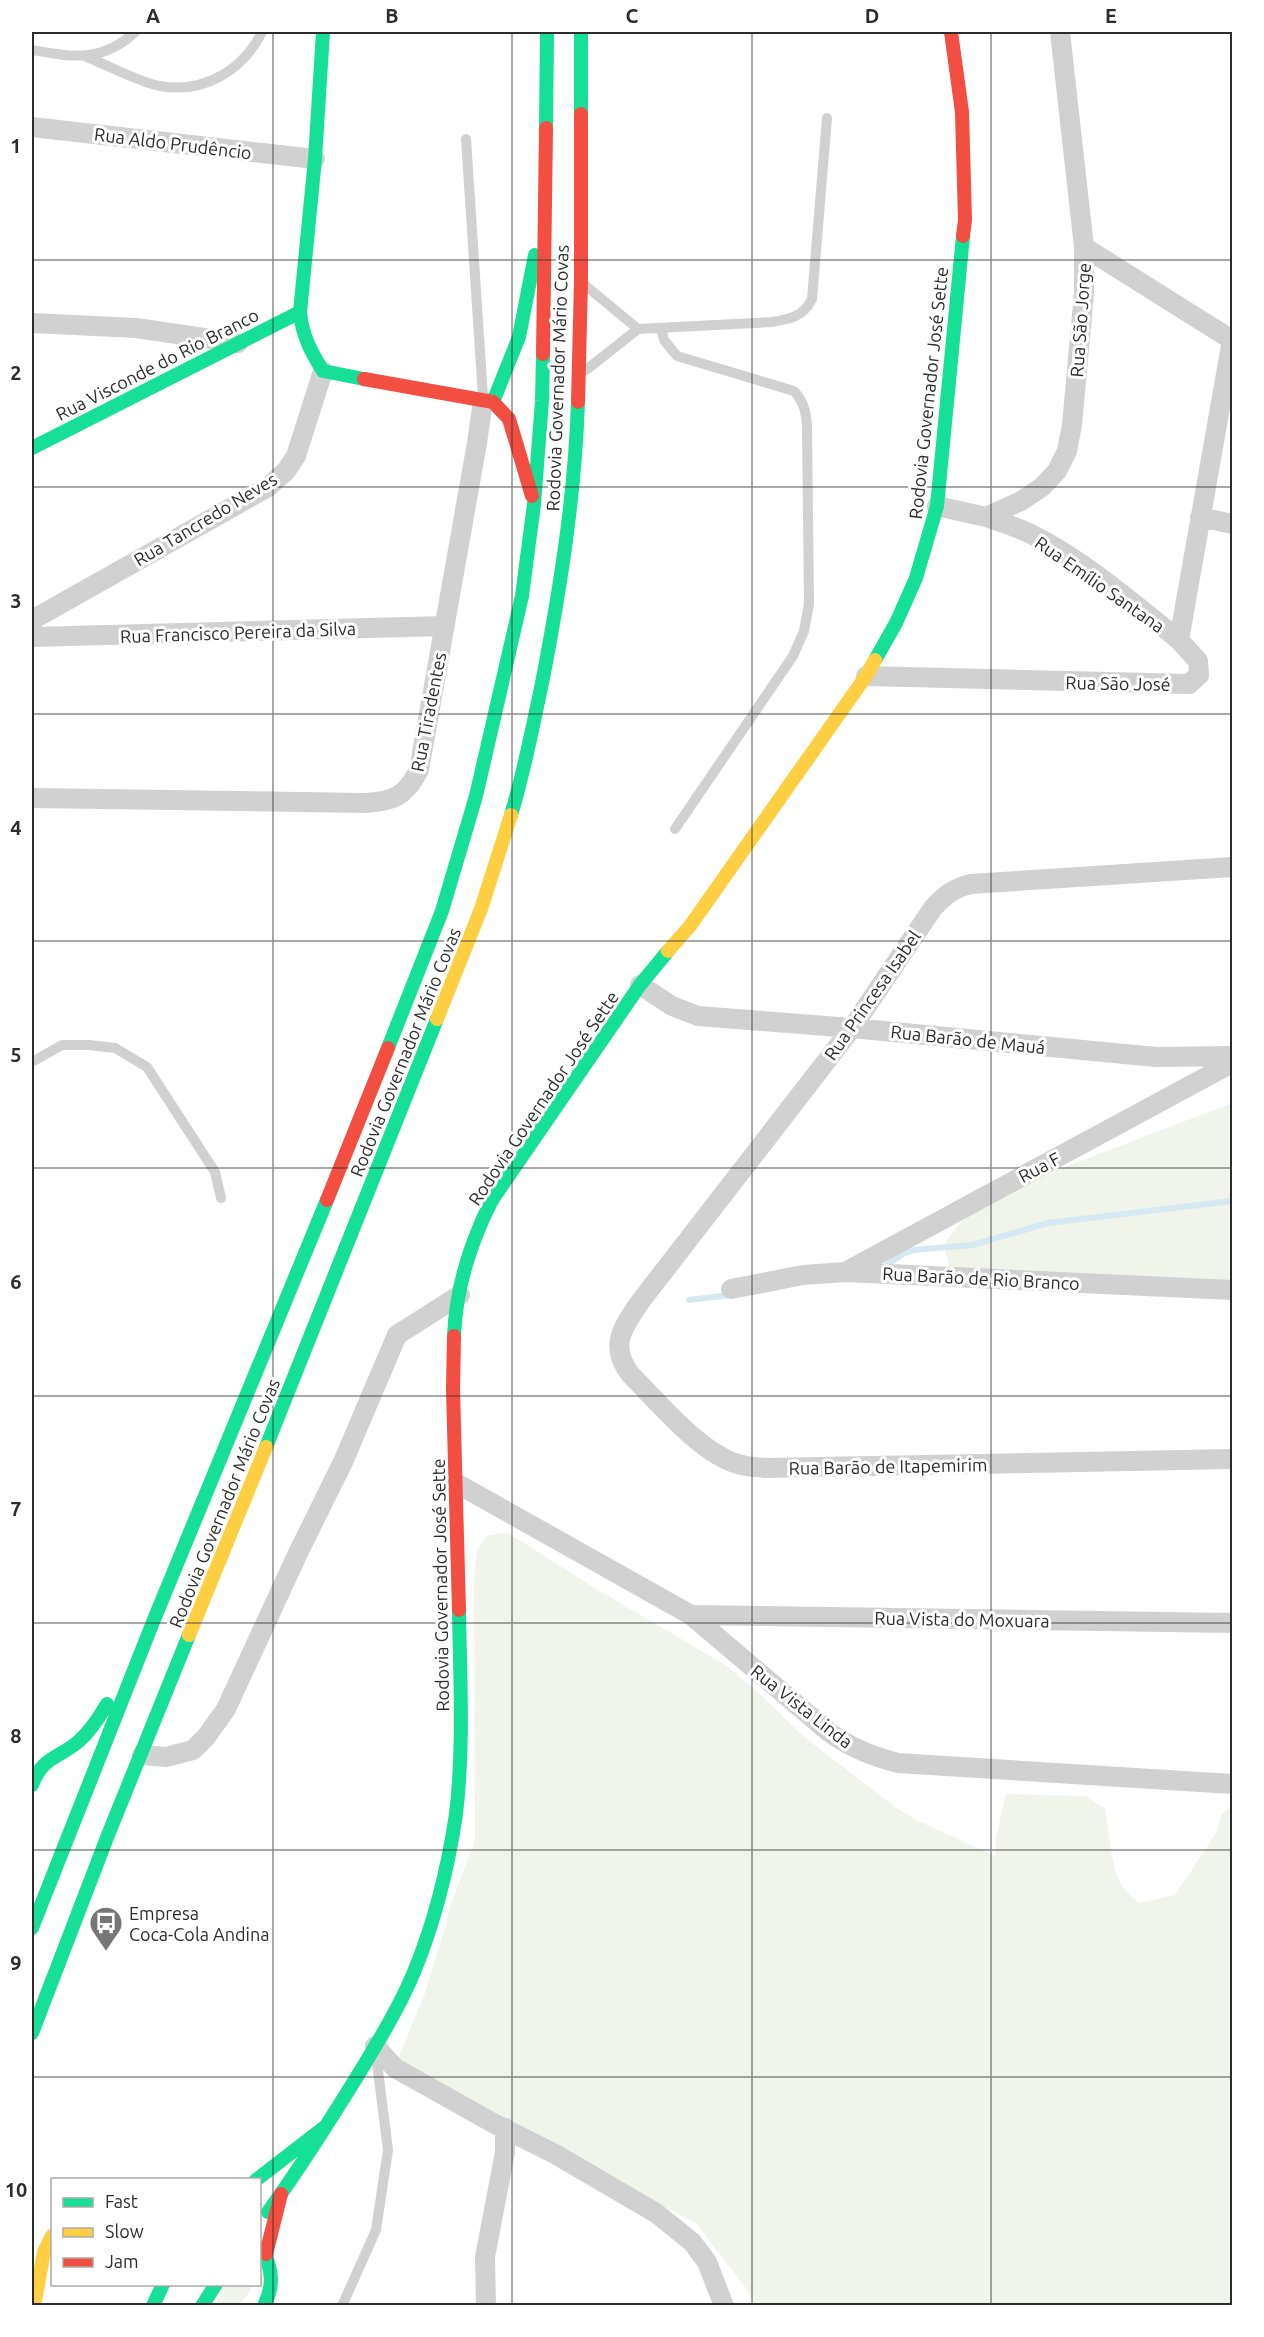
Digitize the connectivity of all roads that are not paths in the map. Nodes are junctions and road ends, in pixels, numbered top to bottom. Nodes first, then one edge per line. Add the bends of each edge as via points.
1 (135, 32) edge
2 (262, 32) edge
3 (323, 32) edge
4 (547, 32) edge
5 (581, 32) edge
6 (951, 32) edge
7 (1060, 32) edge
8 (32, 50) edge
9 (87, 57) junction
10 (827, 118) dead end
11 (32, 127) edge
12 (466, 139) dead end
13 (315, 159) junction
14 (546, 198) junction
15 (1084, 247) junction
16 (581, 281) junction
17 (300, 312) junction
18 (32, 322) edge
19 (661, 328) junction
20 (638, 329) junction
21 (1233, 340) edge
22 (238, 343) junction
23 (323, 371) junction
24 (578, 375) junction
25 (488, 402) junction
26 (32, 448) edge
27 (534, 504) junction
28 (937, 506) junction
29 (986, 517) junction
30 (1200, 517) junction
31 (1233, 524) edge
32 (32, 620) edge
33 (445, 626) junction
34 (32, 638) edge
35 (1179, 640) junction
36 (866, 676) junction
37 (32, 798) edge
38 (675, 829) dead end
39 (1233, 867) edge
40 (640, 986) junction
41 (852, 1028) junction
42 (1233, 1056) edge
43 (32, 1062) edge
44 (1233, 1063) edge
45 (221, 1198) dead end
46 (845, 1272) junction
47 (731, 1289) dead end
48 (1233, 1290) edge
49 (459, 1294) junction
50 (624, 1327) joint
51 (1233, 1460) edge
52 (456, 1483) junction
53 (691, 1615) junction
54 (153, 1622) junction
55 (1233, 1623) edge
56 (58, 1755) junction
57 (142, 1755) junction
58 (92, 1772) junction
59 (33, 1776) edge
60 (1233, 1784) edge
61 (103, 1790) dead end
62 (106, 1805) dead end
63 (108, 1835) junction
64 (32, 1928) edge
65 (32, 2033) edge
66 (375, 2046) junction
67 (326, 2126) junction
68 (505, 2128) junction
69 (259, 2178) edge
70 (281, 2194) junction
71 (261, 2222) edge
72 (51, 2238) edge
73 (262, 2251) edge
74 (163, 2286) edge
75 (165, 2286) edge
76 (215, 2286) edge
77 (34, 2306) edge
78 (153, 2306) edge
79 (172, 2306) edge
80 (202, 2306) edge
81 (264, 2306) edge
82 (342, 2306) edge
83 (486, 2306) edge
84 (724, 2306) edge

1 - 9 lane via 109,50
2 - 9 lane via 240,64 199,85 158,86
3 - 13 main road
4 - 14 main road, Rodovia Governador Mário Covas
5 - 16 main road, Rodovia Governador Mário Covas
6 - 28 main road, Rodovia Governador José Sette via 962,112 965,220
7 - 15 street, Rua São Jorge
8 - 9 lane
10 - 19 lane via 812,299 807,310 794,318 772,322
11 - 13 street, Rua Aldo Prudêncio
12 - 25 lane
13 - 17 main road
14 - 25 main road via 519,337
14 - 27 main road, Rodovia Governador Mário Covas via 542,401
15 - 21 street
15 - 29 street, Rua São Jorge via 1083,304 1067,451 1057,471 1042,487
16 - 20 lane
16 - 24 main road, Rodovia Governador Mário Covas
17 - 22 main road, Rua Visconde do Rio Branco
17 - 23 main road via 301,332
18 - 22 street via 135,328
19 - 20 lane
19 - 38 lane via 664,340 677,356 794,391 806,410 807,426 809,604 804,631 793,656
20 - 24 lane
21 - 30 street
22 - 26 main road, Rua Visconde do Rio Branco
23 - 25 main road
23 - 32 street, Rua Tancredo Neves via 296,456 268,487
24 - 57 main road, Rodovia Governador Mário Covas via 576,462 561,585 513,808 481,909
25 - 27 main road via 509,419
25 - 33 street, Rua Tiradentes via 477,443
27 - 54 main road, Rodovia Governador Mário Covas via 522,596 476,796 442,911
28 - 29 street
28 - 36 main road, Rodovia Governador José Sette via 916,578
29 - 35 street, Rua Emílio Santana via 1059,550
30 - 31 street
30 - 35 street
33 - 34 street, Rua Francisco Pereira da Silva
33 - 37 street, Rua Tiradentes via 419,770 412,785 401,795 384,802 365,803
35 - 36 street, Rua São José via 1200,667 1199,675 1189,684
36 - 40 main road, Rodovia Governador José Sette via 690,926
39 - 41 street, Rua Princesa Isabel via 956,888 933,908
40 - 41 street, Rua Barão de Mauá via 672,1006 698,1016
40 - 49 main road, Rodovia Governador José Sette via 492,1200 474,1237
41 - 42 street, Rua Barão de Mauá via 1155,1057
41 - 50 street, Rua Princesa Isabel
43 - 45 lane via 62,1045 89,1045 115,1048 147,1067 215,1172
44 - 46 street, Rua F
46 - 47 street, Rua Barão de Rio Branco via 803,1275
46 - 48 street, Rua Barão de Rio Branco
49 - 52 main road, Rodovia Governador José Sette via 452,1377
49 - 57 street via 397,1335 343,1462 226,1709 207,1737 193,1750 175,1755
50 - 51 street, Rua Barão de Itapemirim via 619,1352 631,1375 702,1444 739,1465 766,1468
52 - 53 street, Rua Vista Linda
52 - 66 main road, Rodovia Governador José Sette via 461,1712 458,1804 441,1892 420,1958 397,2011
53 - 55 street, Rua Vista do Moxuara
53 - 60 street, Rua Vista Linda via 829,1732 870,1756 898,1763
54 - 56 main road via 104,1710 86,1734
54 - 58 main road, Rodovia Governador Mário Covas
56 - 58 main road via 82,1759
56 - 59 main road via 43,1762
57 - 63 main road, Rodovia Governador Mário Covas
58 - 61 main road
58 - 64 main road, Rodovia Governador Mário Covas
62 - 63 main road
63 - 65 main road, Rodovia Governador Mário Covas
66 - 67 main road, Rodovia Governador José Sette
66 - 68 street via 394,2068
66 - 82 lane via 388,2150 376,2230
67 - 69 main road
67 - 70 main road, Rodovia Governador José Sette
68 - 83 street via 505,2152 485,2257
68 - 84 street via 656,2213 692,2242 707,2262
70 - 71 main road, Rodovia Governador José Sette
70 - 73 main road
72 - 77 main road via 44,2252
73 - 81 main road via 272,2278
74 - 78 main road
75 - 79 main road
76 - 80 main road

